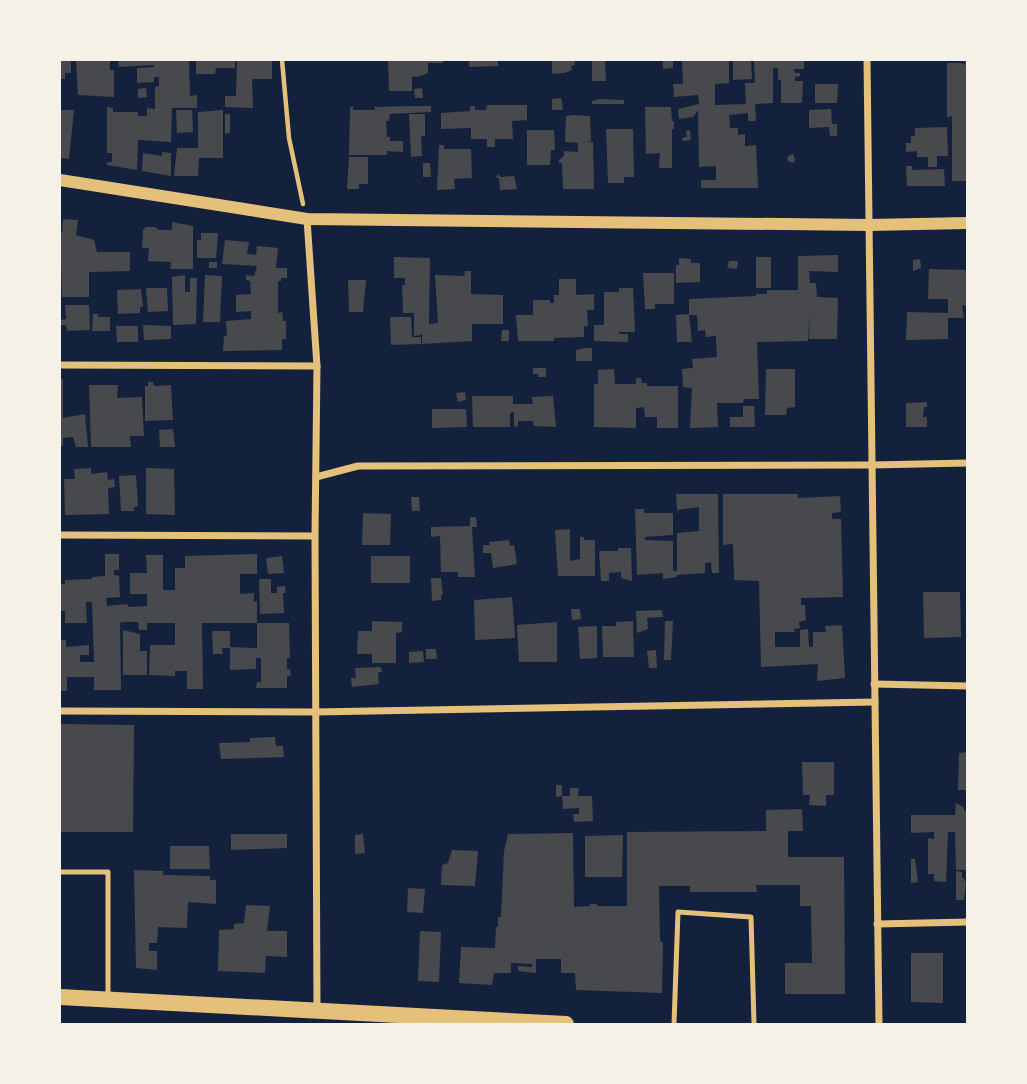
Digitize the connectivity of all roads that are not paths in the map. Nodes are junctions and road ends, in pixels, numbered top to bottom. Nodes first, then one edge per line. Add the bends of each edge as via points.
1 (867, 60) edge
2 (60, 180) edge
3 (307, 219) junction
4 (968, 223) edge
5 (869, 225) junction
6 (60, 365) edge
7 (317, 366) junction
8 (968, 463) edge
9 (872, 465) junction
10 (316, 477) junction
11 (60, 535) edge
12 (315, 536) junction
13 (874, 684) junction
14 (968, 686) edge
15 (875, 702) junction
16 (60, 711) edge
17 (315, 712) junction
18 (60, 872) edge
19 (968, 922) edge
20 (877, 924) junction
21 (60, 997) edge
22 (108, 1000) junction
23 (317, 1011) junction
24 (566, 1024) edge
25 (674, 1024) edge
26 (754, 1024) edge
27 (879, 1024) edge

1 - 5 street
2 - 3 street
3 - 5 street
3 - 7 street
4 - 5 street
5 - 9 street
6 - 7 street
7 - 10 street
8 - 9 street
9 - 10 street via 358,466
9 - 13 street
10 - 12 street
11 - 12 street
12 - 17 street
13 - 14 street
13 - 15 street
15 - 17 street
15 - 20 street
16 - 17 street
17 - 23 street
18 - 22 lane via 108,872
19 - 20 street
20 - 27 street
21 - 22 main road
22 - 23 main road
23 - 24 main road
25 - 26 lane via 678,912 751,917

